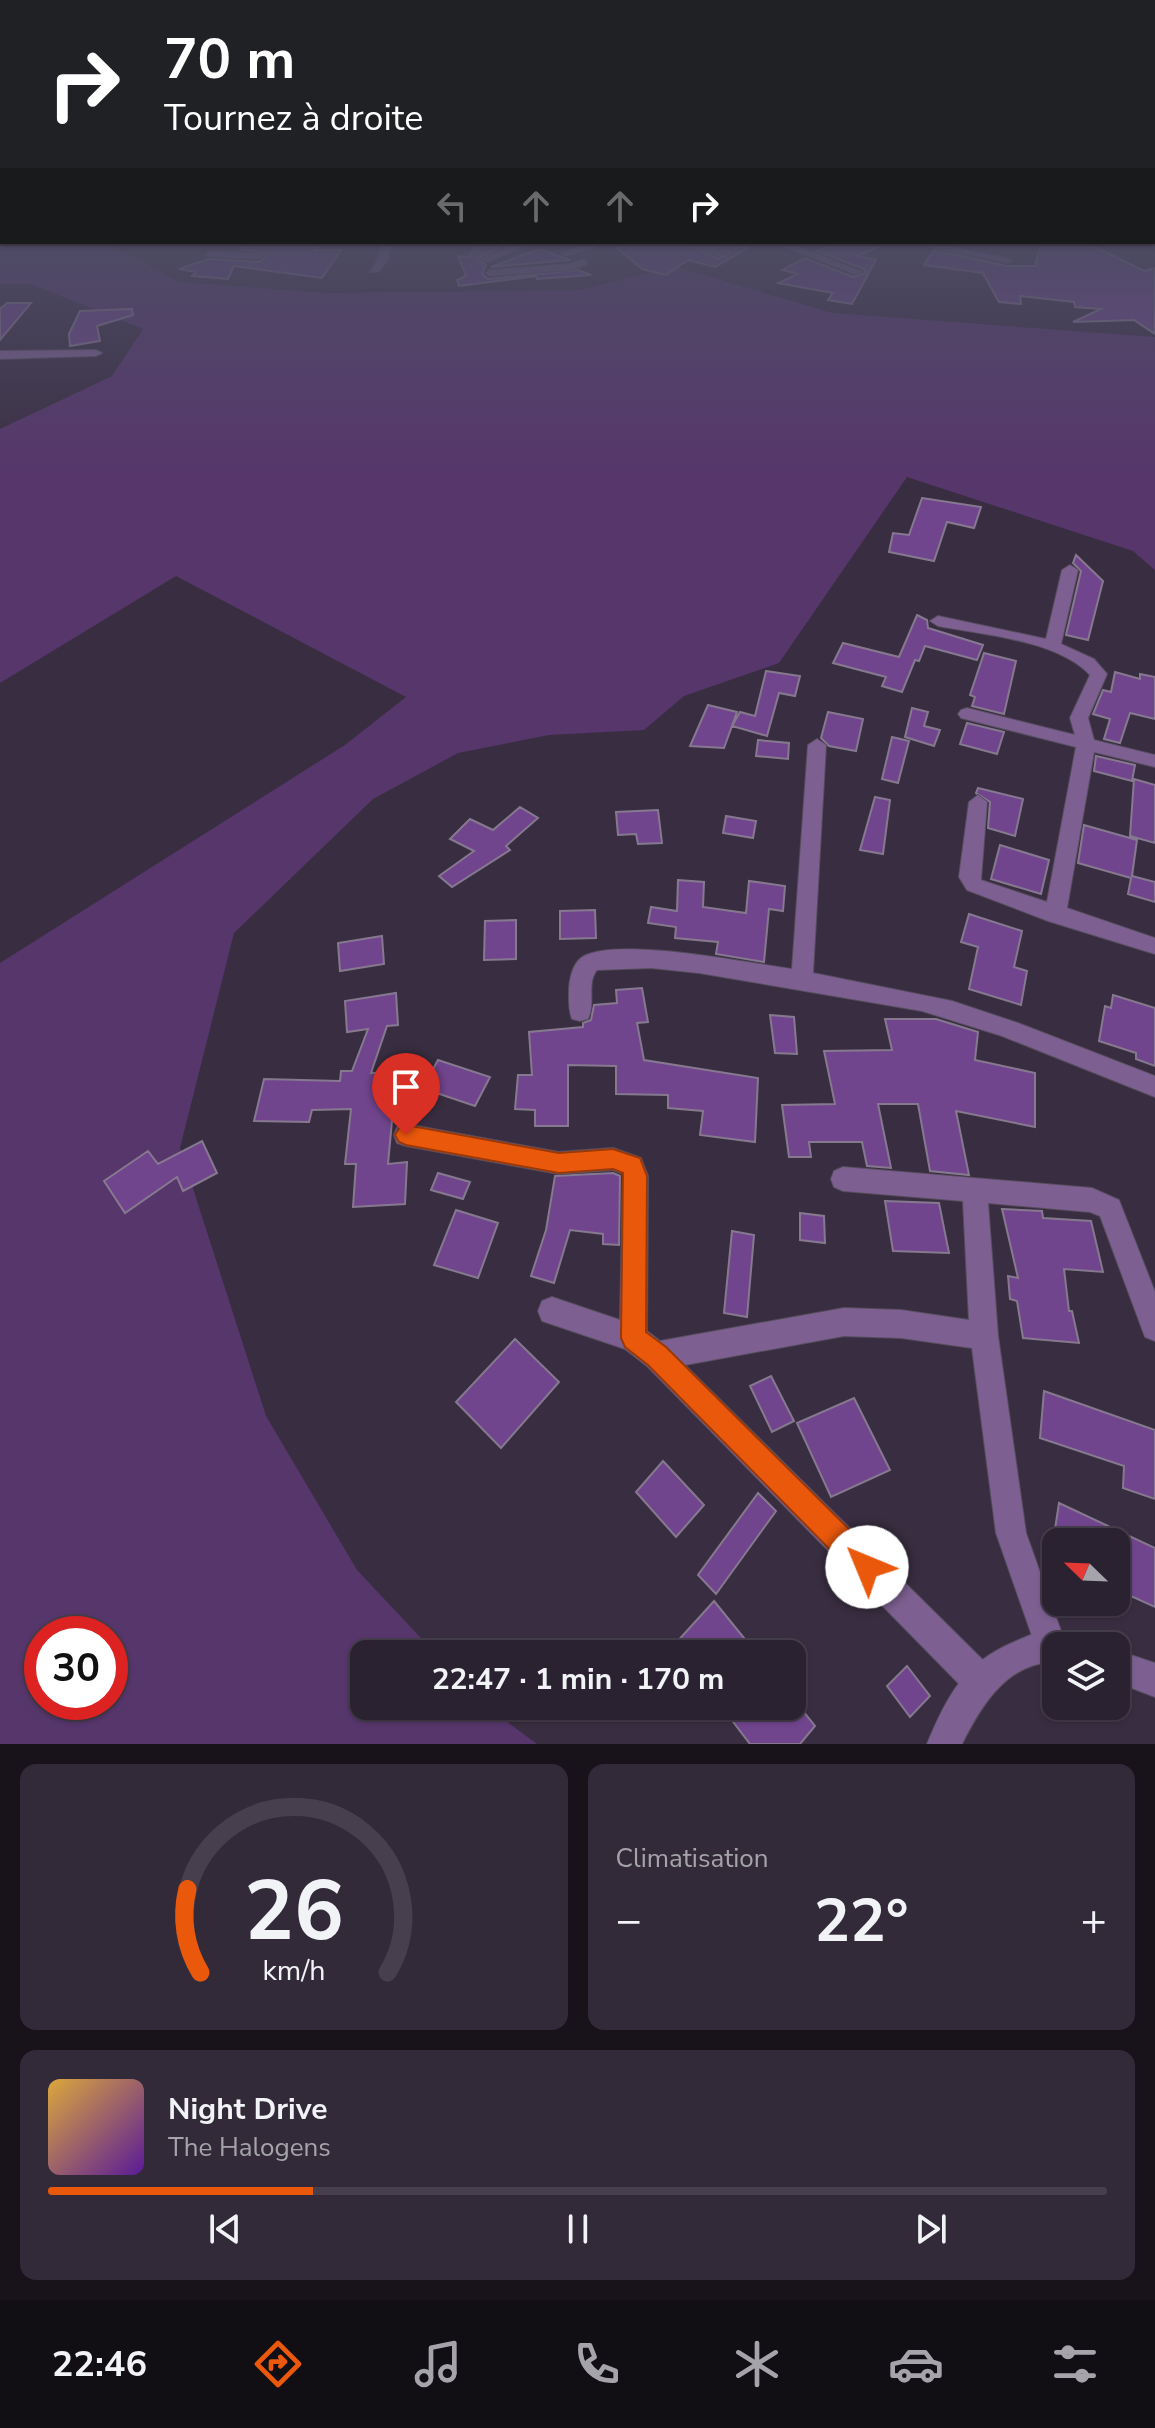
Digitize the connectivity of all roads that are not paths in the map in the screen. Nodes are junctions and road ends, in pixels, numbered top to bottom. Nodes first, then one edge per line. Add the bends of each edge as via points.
1 (96, 353) dead end
2 (0, 355) edge
3 (1070, 570) dead end
4 (938, 621) dead end
5 (1052, 647) junction
6 (967, 714) dead end
7 (1086, 744) junction
8 (817, 745) dead end
9 (1155, 761) edge
10 (978, 802) dead end
11 (1055, 915) junction
12 (1155, 946) edge
13 (802, 982) junction
14 (580, 1012) dead end
15 (1155, 1087) edge
16 (406, 1135) dead end
17 (843, 1179) dead end
18 (975, 1190) junction
19 (552, 1311) dead end
20 (1155, 1327) edge
21 (984, 1336) junction
22 (645, 1347) junction
23 (1048, 1632) edge
24 (1042, 1649) edge
25 (1130, 1671) edge
26 (979, 1680) junction
27 (1155, 1680) edge
28 (944, 1744) edge

1 - 2 street
3 - 5 street
4 - 5 street
5 - 7 street via 1092,663 1099,674 1079,718
6 - 7 street
7 - 9 street
7 - 11 street
8 - 13 street
10 - 11 street via 969,877 974,885
11 - 12 street
13 - 14 street via 671,960 604,959 590,963 581,975
13 - 15 street via 922,1002
16 - 22 street via 559,1163 613,1159 632,1166
17 - 18 street
18 - 20 street via 1092,1200 1110,1208
18 - 21 street
19 - 22 street
21 - 22 street via 844,1322
21 - 23 street via 1011,1533
22 - 26 street
24 - 26 street via 1022,1654
25 - 27 street
26 - 28 street

